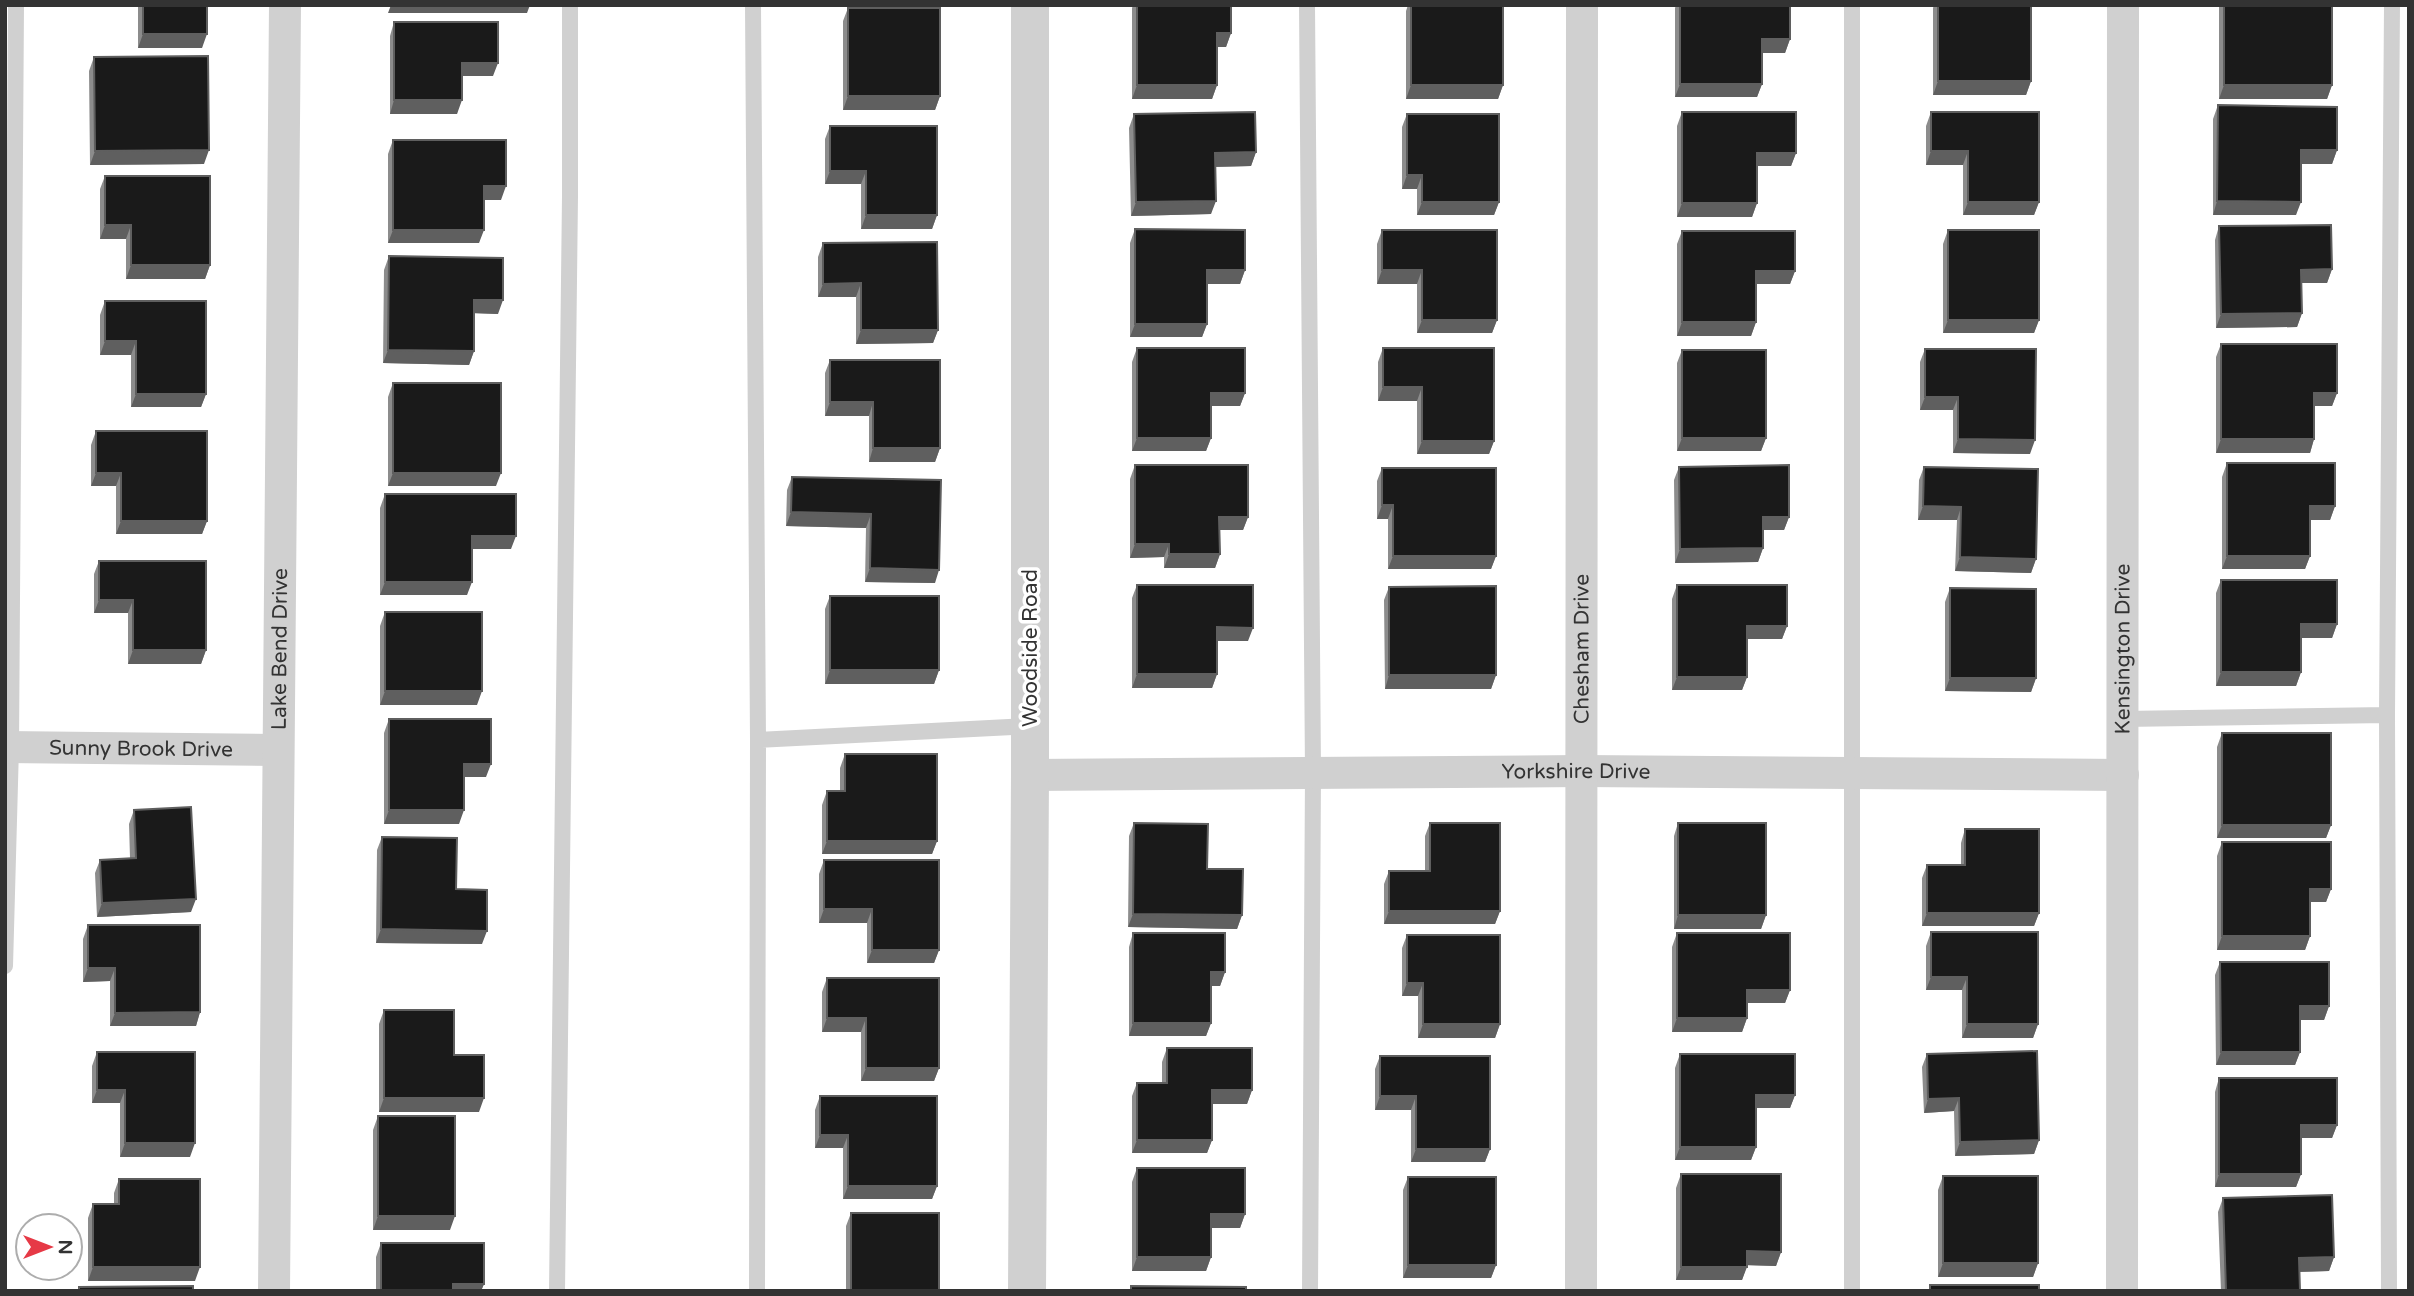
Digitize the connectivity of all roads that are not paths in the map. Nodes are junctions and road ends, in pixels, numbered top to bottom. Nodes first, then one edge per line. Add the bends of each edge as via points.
1 (16, 5) edge
2 (285, 5) edge
3 (570, 5) edge
4 (753, 5) edge
5 (1030, 5) edge
6 (1307, 5) edge
7 (1582, 5) edge
8 (1852, 5) edge
9 (2123, 5) edge
10 (2392, 5) edge
11 (2387, 715) junction
12 (2123, 719) junction
13 (1030, 726) junction
14 (758, 740) junction
15 (8, 747) edge
16 (278, 750) junction
17 (1582, 771) junction
18 (1313, 773) junction
19 (1851, 773) junction
20 (1030, 775) junction
21 (2123, 775) junction
22 (5, 966) edge
23 (274, 1291) edge
24 (557, 1291) edge
25 (757, 1291) edge
26 (1027, 1291) edge
27 (1310, 1291) edge
28 (1581, 1291) edge
29 (1852, 1291) edge
30 (2122, 1291) edge
31 (2389, 1291) edge

1 - 15 lane
2 - 16 street, Lake Bend Drive
3 - 24 lane
4 - 14 lane
5 - 13 street, Woodside Road
6 - 18 lane
7 - 17 street, Chesham Drive
8 - 19 lane
9 - 12 street, Kensington Drive
10 - 11 lane
11 - 12 lane
11 - 31 lane
12 - 21 street, Kensington Drive
13 - 14 lane
13 - 20 street, Woodside Road
14 - 25 lane
15 - 16 street, Sunny Brook Drive
15 - 22 lane
16 - 23 street, Lake Bend Drive
17 - 18 street, Yorkshire Drive
17 - 19 street, Yorkshire Drive
17 - 28 street, Chesham Drive
18 - 20 street, Yorkshire Drive
18 - 27 lane
19 - 21 street, Yorkshire Drive
19 - 29 lane
20 - 26 street, Woodside Road
21 - 30 street, Kensington Drive

